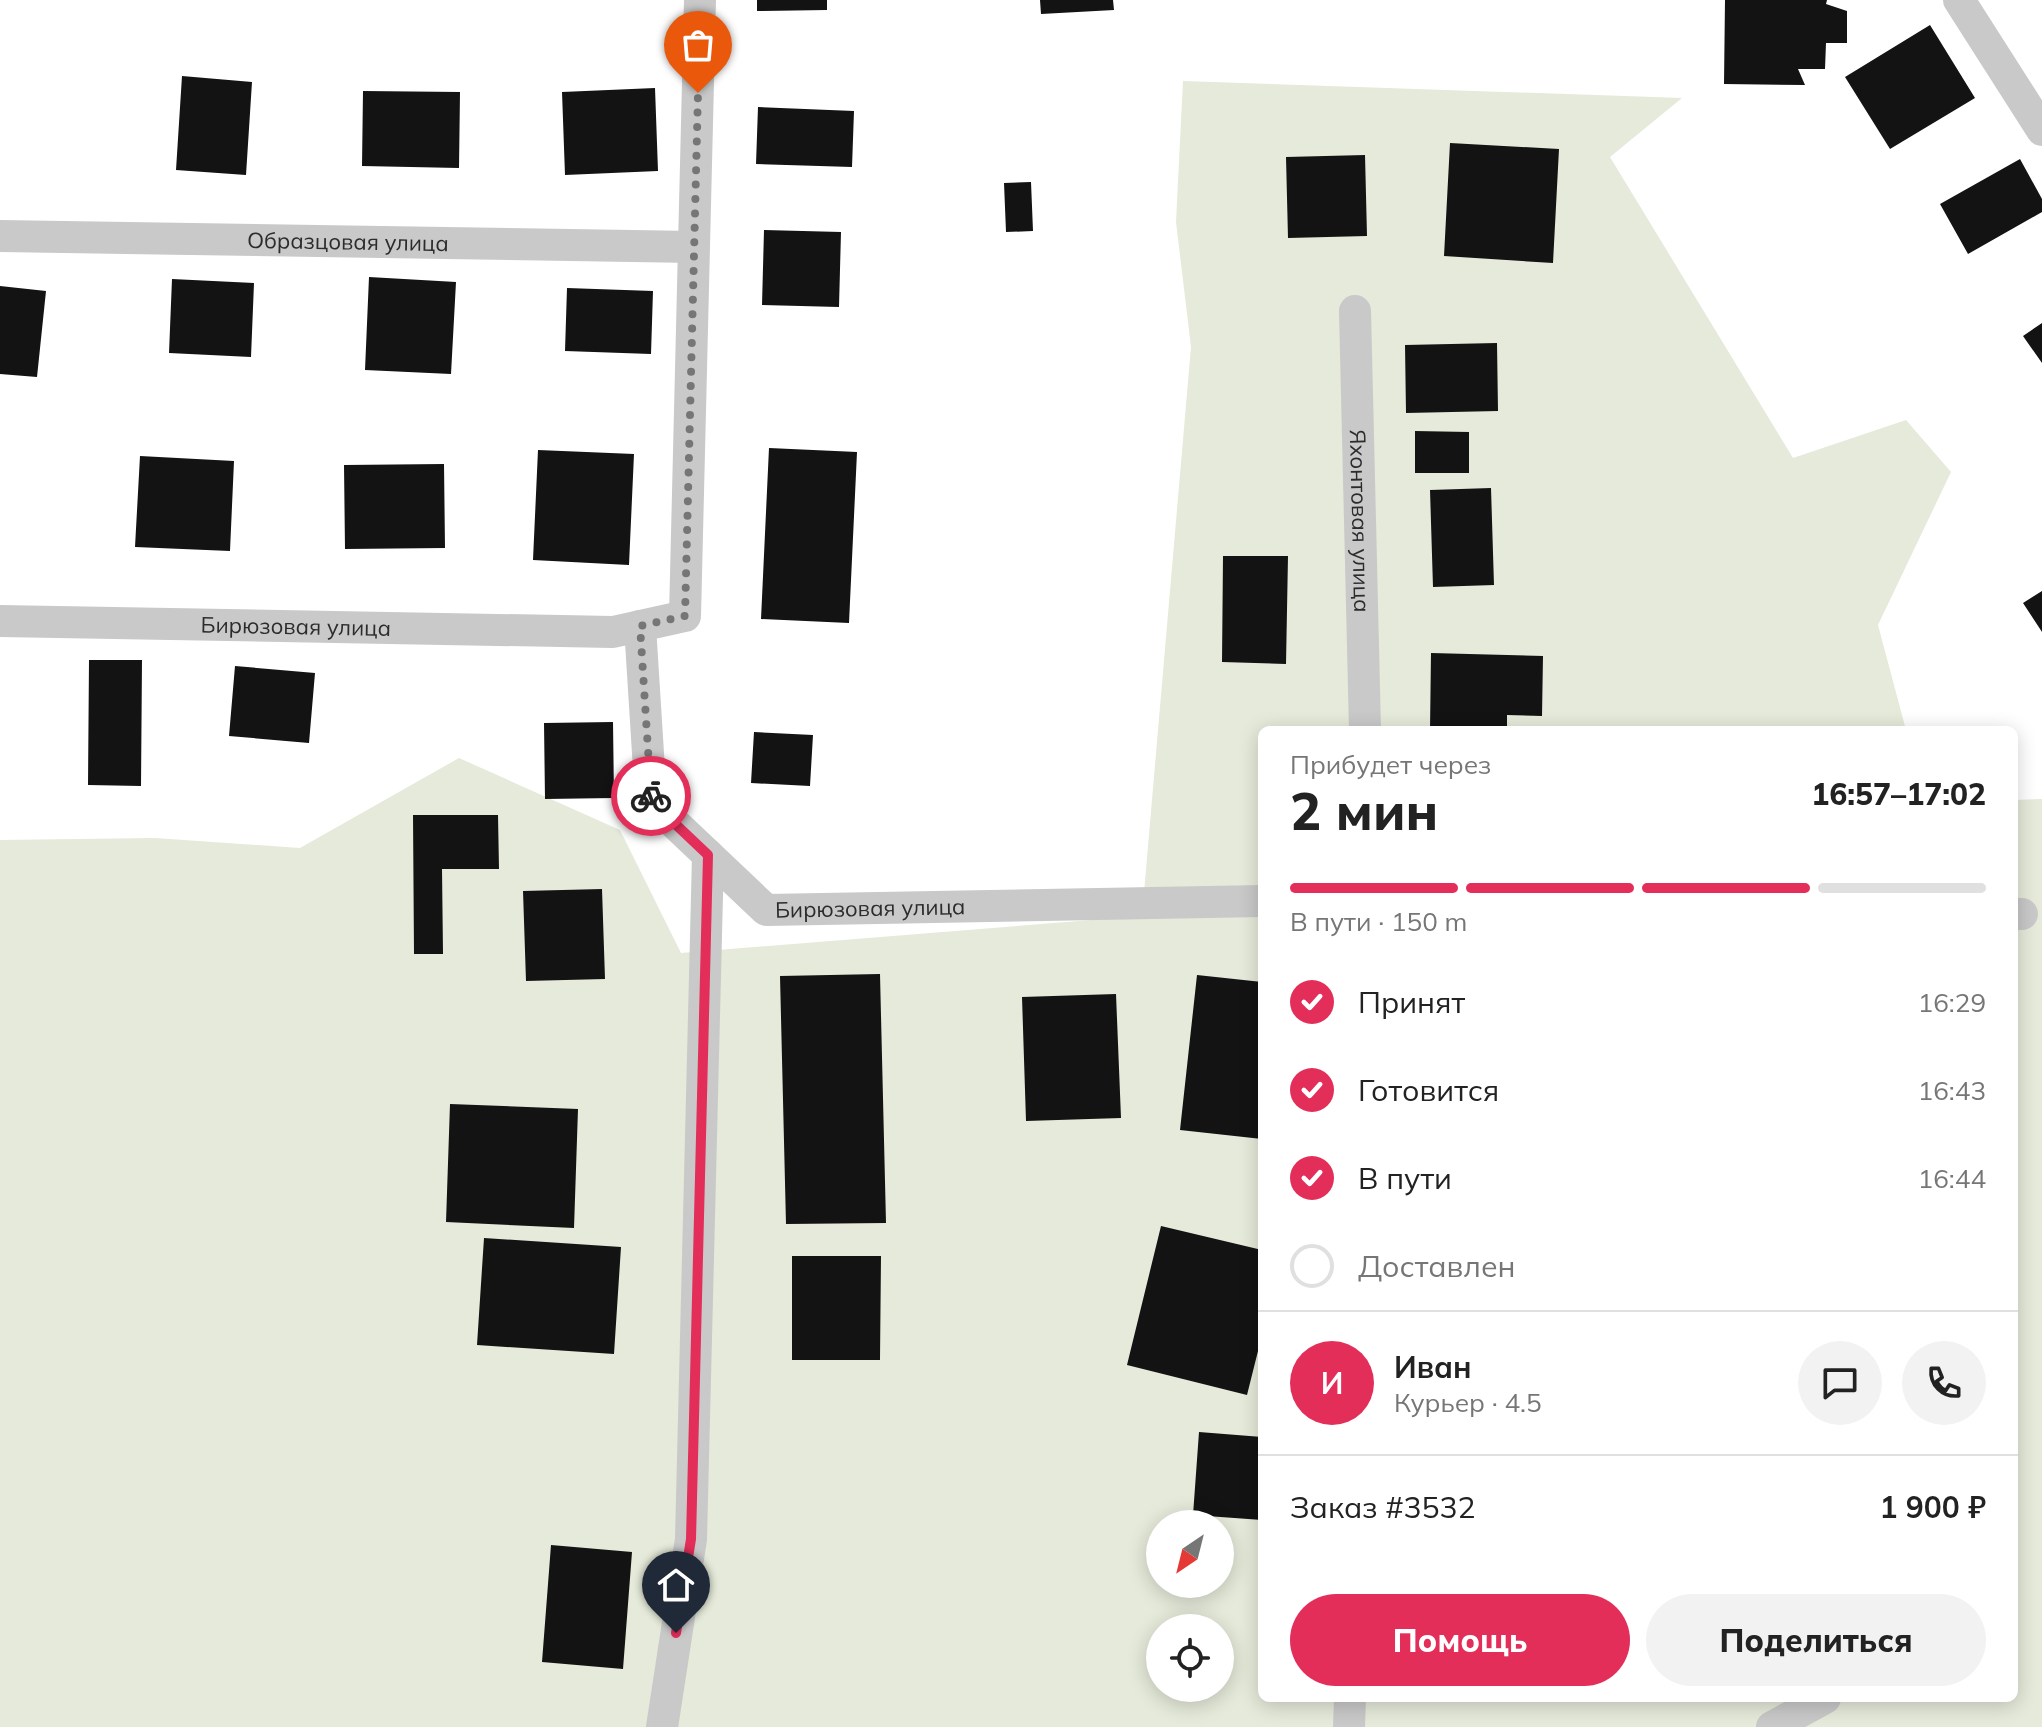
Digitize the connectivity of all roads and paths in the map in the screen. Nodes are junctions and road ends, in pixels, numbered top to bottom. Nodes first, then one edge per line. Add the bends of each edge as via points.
1 (700, 0) edge
2 (1959, 0) edge
3 (2042, 130) edge
4 (0, 236) edge
5 (694, 247) junction
6 (1355, 311) dead end
7 (0, 621) edge
8 (640, 626) junction
9 (1365, 726) edge
10 (708, 855) junction
11 (1258, 901) edge
12 (1350, 1702) edge
13 (1818, 1702) edge
14 (662, 1727) edge
15 (1349, 1727) edge
16 (1772, 1727) edge

1 - 5 street
2 - 3 street
4 - 5 street, Образцовая улица
5 - 8 street, Бирюзовая улица via 685,616
6 - 9 street, Яхонтовая улица
7 - 8 street, Бирюзовая улица via 613,632
8 - 10 street, Бирюзовая улица via 651,801
10 - 11 street, Бирюзовая улица via 766,910
10 - 14 street via 691,1539
12 - 15 street
13 - 16 street

